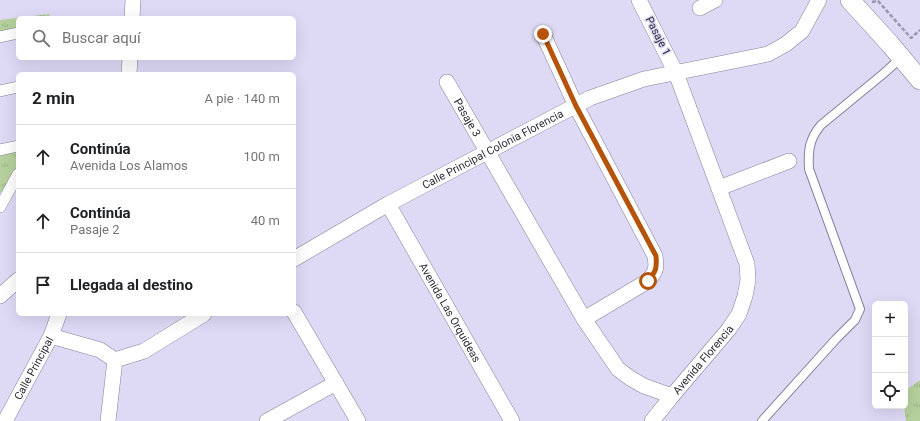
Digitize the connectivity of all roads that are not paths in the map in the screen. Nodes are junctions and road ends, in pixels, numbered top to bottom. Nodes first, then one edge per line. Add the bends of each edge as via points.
1 (134, 0) edge
2 (639, 0) edge
3 (715, 0) edge
4 (819, 0) edge
5 (857, 2) edge
6 (700, 8) dead end
7 (132, 16) edge
8 (16, 33) edge
9 (543, 34) dead end
10 (0, 37) edge
11 (902, 57) junction
12 (130, 60) edge
13 (129, 72) edge
14 (676, 72) junction
15 (920, 80) edge
16 (448, 82) dead end
17 (16, 87) edge
18 (0, 91) edge
19 (576, 106) junction
20 (16, 146) edge
21 (0, 150) edge
22 (488, 152) junction
23 (789, 161) dead end
24 (16, 178) edge
25 (719, 188) junction
26 (388, 204) junction
27 (0, 207) edge
28 (296, 258) edge
29 (16, 282) edge
30 (0, 296) edge
31 (296, 315) edge
32 (58, 316) edge
33 (201, 316) edge
34 (584, 319) junction
35 (51, 336) junction
36 (115, 360) junction
37 (336, 383) junction
38 (672, 396) junction
39 (5, 421) edge
40 (108, 421) edge
41 (266, 421) edge
42 (358, 421) edge
43 (512, 421) edge
44 (652, 421) edge
45 (762, 421) edge

1 - 7 street
2 - 14 street, Pasaje 1
3 - 6 street
4 - 14 street, Calle Principal Colonia Florencia via 802,31 768,54
5 - 11 street
8 - 10 street
9 - 19 street
11 - 15 street
11 - 45 lane via 821,125 815,133 808,158 810,169 860,309 855,320
12 - 13 street
14 - 19 street, Calle Principal Colonia Florencia via 644,79 590,98
14 - 25 street, Avenida Florencia
16 - 22 street, Pasaje 3
17 - 18 street
19 - 22 street, Calle Principal Colonia Florencia
19 - 34 street via 656,256 654,273 648,281
20 - 21 street
22 - 26 street, Calle Principal Colonia Florencia
22 - 34 street, Avenida Florencia
23 - 25 street
24 - 27 street
25 - 38 street, Avenida Florencia via 747,264 746,296 739,314 729,329
26 - 28 street, Calle Principal Colonia Florencia
26 - 43 street, Avenida Las Orquideas
29 - 30 street
31 - 37 street
32 - 35 street, Calle Principal
33 - 36 street via 144,351
34 - 38 street, Avenida Florencia via 618,369 644,386
35 - 36 street via 100,350
35 - 39 street, Calle Principal
36 - 40 street
37 - 41 street
37 - 42 street
38 - 44 street

